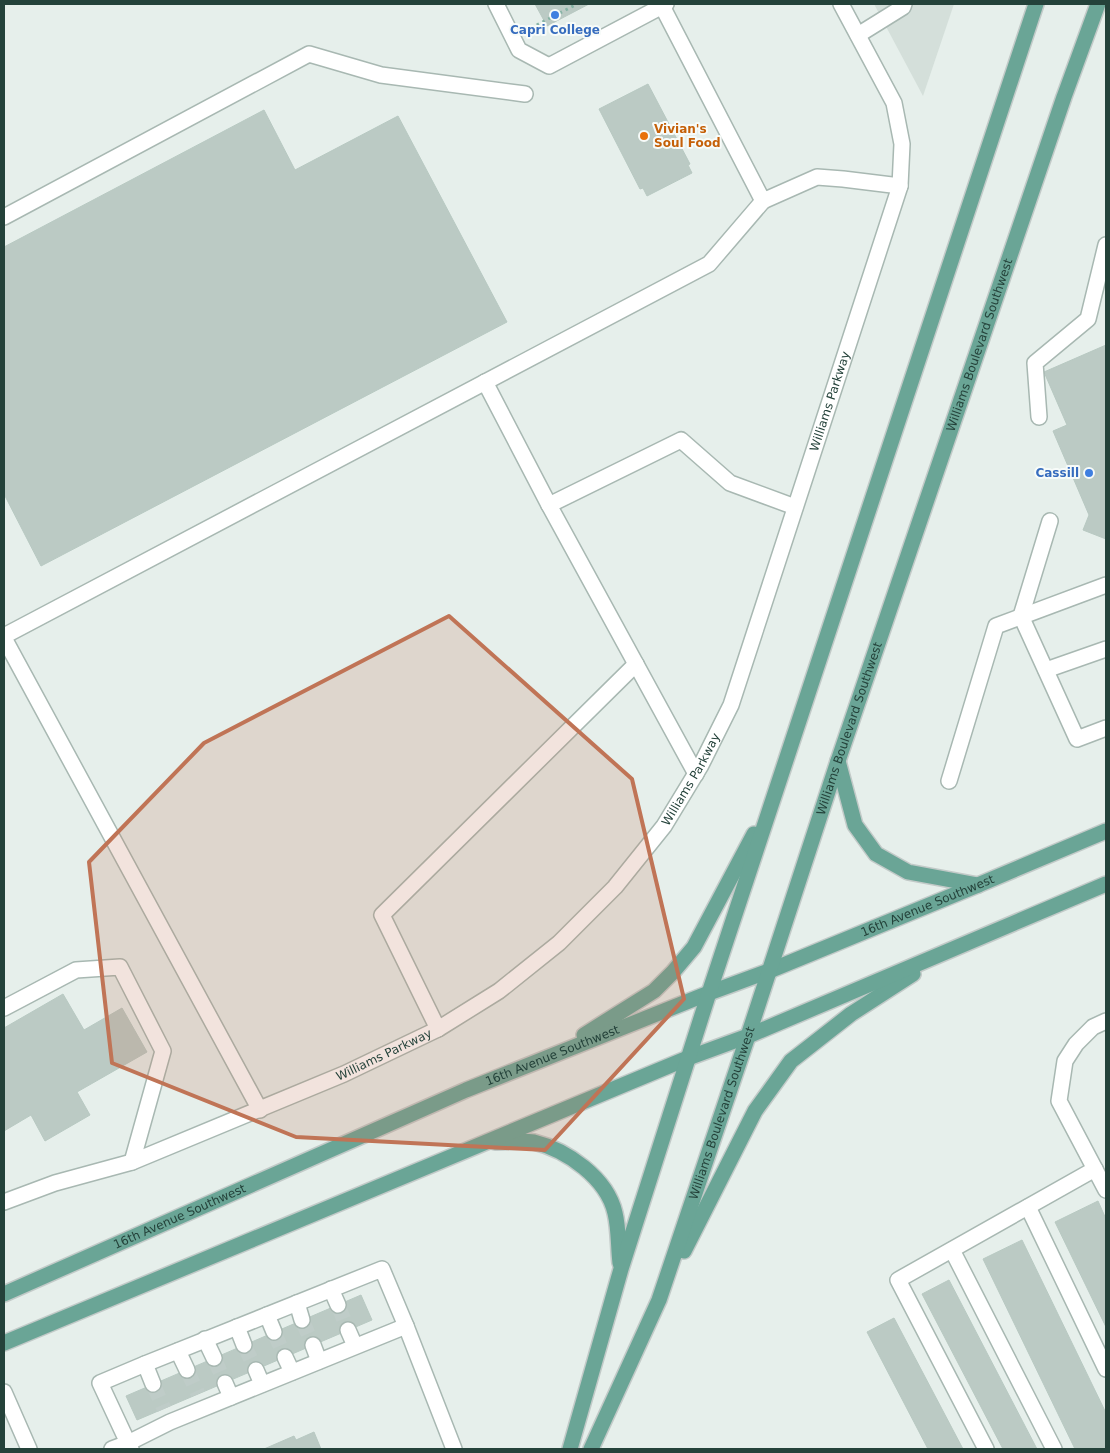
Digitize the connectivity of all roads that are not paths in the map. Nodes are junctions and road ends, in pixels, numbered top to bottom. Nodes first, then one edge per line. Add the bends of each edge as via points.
1 (496, 4) edge
2 (841, 4) edge
3 (904, 4) edge
4 (1036, 4) edge
5 (1098, 4) edge
6 (664, 5) edge
7 (858, 35) junction
8 (525, 94) dead end
9 (900, 186) junction
10 (763, 201) junction
11 (4, 217) edge
12 (1106, 245) edge
13 (485, 382) junction
14 (1039, 417) dead end
15 (549, 505) junction
16 (795, 507) junction
17 (1050, 521) dead end
18 (1106, 585) edge
19 (1021, 616) junction
20 (4, 637) edge
21 (1106, 650) edge
22 (636, 664) junction
23 (1046, 670) junction
24 (1106, 728) edge
25 (838, 760) junction
26 (696, 774) junction
27 (949, 781) dead end
28 (774, 795) junction
29 (1106, 831) edge
30 (1106, 884) edge
31 (978, 885) junction
32 (950, 951) junction
33 (769, 971) junction
34 (709, 993) junction
35 (4, 1008) edge
36 (1106, 1021) edge
37 (438, 1029) junction
38 (748, 1036) junction
39 (688, 1058) junction
40 (541, 1060) junction
41 (260, 1110) junction
42 (486, 1142) junction
43 (132, 1162) junction
44 (1096, 1168) junction
45 (1106, 1190) edge
46 (4, 1202) edge
47 (1028, 1207) junction
48 (952, 1250) junction
49 (621, 1269) junction
50 (331, 1289) junction
51 (4, 1294) edge
52 (659, 1300) junction
53 (297, 1303) junction
54 (338, 1305) tunnel mouth
55 (267, 1315) junction
56 (302, 1320) tunnel mouth
57 (406, 1326) junction
58 (237, 1327) junction
59 (348, 1330) tunnel mouth
60 (274, 1332) tunnel mouth
61 (206, 1339) junction
62 (4, 1343) edge
63 (244, 1345) tunnel mouth
64 (313, 1345) tunnel mouth
65 (355, 1346) junction
66 (178, 1351) junction
67 (284, 1357) tunnel mouth
68 (214, 1358) tunnel mouth
69 (319, 1361) junction
70 (144, 1364) junction
71 (1106, 1369) edge
72 (187, 1370) tunnel mouth
73 (256, 1370) tunnel mouth
74 (292, 1372) junction
75 (225, 1383) tunnel mouth
76 (153, 1384) tunnel mouth
77 (262, 1384) junction
78 (4, 1392) edge
79 (232, 1397) junction
80 (129, 1446) edge
81 (29, 1449) edge
82 (112, 1449) edge
83 (454, 1449) edge
84 (570, 1449) edge
85 (591, 1449) edge
86 (986, 1449) edge
87 (1054, 1449) edge

1 - 6 street via 520,50 548,66
2 - 7 street, Williams Parkway
3 - 7 street
4 - 28 main road
5 - 25 main road, Williams Boulevard Southwest
6 - 10 street
7 - 9 street, Williams Parkway via 894,103 902,144
8 - 11 street via 381,75 309,54
9 - 10 street via 816,177
9 - 16 street, Williams Parkway
10 - 13 street via 709,264
12 - 14 street via 1088,319 1034,363
13 - 15 street
13 - 20 street
15 - 16 street via 681,440 730,483
15 - 22 street
16 - 26 street, Williams Parkway via 731,705
17 - 19 street
18 - 19 street
19 - 23 street
19 - 27 street via 996,626
20 - 41 street
21 - 23 street
22 - 26 street
22 - 37 street via 382,915
23 - 24 street via 1077,739
25 - 31 main road via 855,825 876,854 908,872
25 - 33 main road, Williams Boulevard Southwest
26 - 37 street, Williams Parkway via 664,826 615,887 573,929 499,991
28 - 34 main road
28 - 40 main road via 694,947 673,972 654,991
29 - 31 main road, 16th Avenue Southwest
30 - 32 main road
31 - 33 main road, 16th Avenue Southwest
32 - 38 main road
32 - 52 main road via 851,1014 791,1061 755,1111
33 - 34 main road, 16th Avenue Southwest
33 - 38 main road, Williams Boulevard Southwest
34 - 39 main road
34 - 40 main road, 16th Avenue Southwest
35 - 43 street via 76,970 120,967 163,1051
36 - 44 street via 1093,1027 1076,1044 1065,1062 1059,1101
37 - 41 street, Williams Parkway
38 - 39 main road
38 - 52 main road, Williams Boulevard Southwest
39 - 42 main road
39 - 49 main road
40 - 51 main road, 16th Avenue Southwest
41 - 43 street, Williams Parkway
42 - 49 main road via 533,1142 565,1154 594,1176 608,1194 615,1213
42 - 62 main road
43 - 46 street, Williams Parkway via 56,1183
44 - 45 street
44 - 47 street
47 - 48 street
47 - 71 street
48 - 86 street via 898,1280
48 - 87 street
49 - 84 main road
50 - 53 street
50 - 54 street
50 - 57 street via 382,1269
52 - 85 main road, Williams Boulevard Southwest
53 - 55 street
53 - 56 street
55 - 58 street
55 - 60 street
57 - 65 street
57 - 83 street
58 - 61 street
58 - 63 street
59 - 65 street
61 - 66 street
61 - 68 street
64 - 69 street
65 - 69 street
66 - 70 street
66 - 72 street
67 - 74 street
69 - 74 street
70 - 76 street
70 - 80 street via 100,1383
73 - 77 street
74 - 77 street
75 - 79 street
77 - 79 street
78 - 81 street
79 - 80 street via 201,1401 167,1415
80 - 82 street

